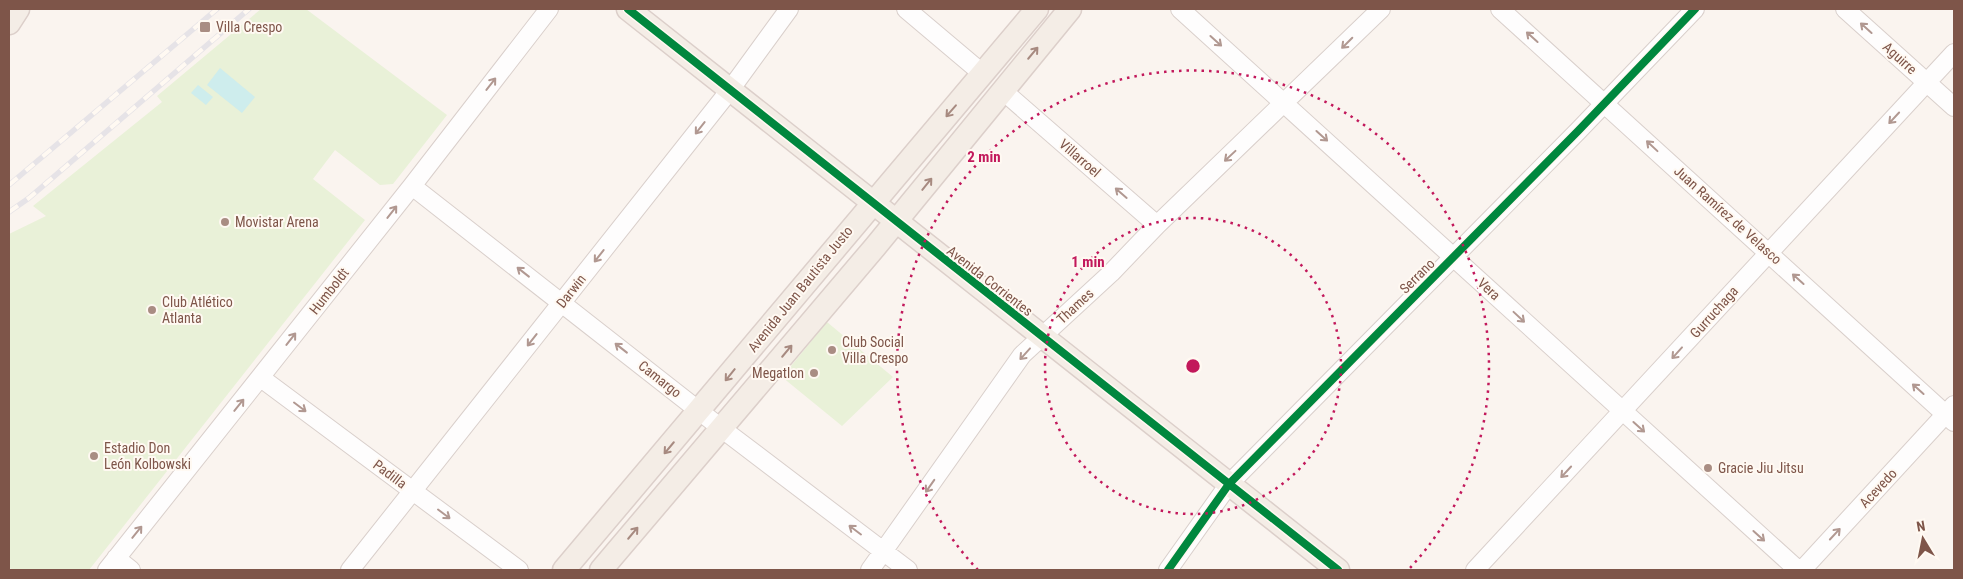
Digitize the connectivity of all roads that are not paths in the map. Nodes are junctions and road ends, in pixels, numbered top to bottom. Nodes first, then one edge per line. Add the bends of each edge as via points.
1 (18, 9) edge
2 (549, 9) edge
3 (628, 9) edge
4 (789, 9) edge
5 (906, 9) edge
6 (1037, 9) edge
7 (1070, 9) edge
8 (1180, 9) edge
9 (1381, 9) edge
10 (1500, 9) edge
11 (1695, 9) edge
12 (1845, 9) edge
13 (9, 23) edge
14 (1954, 53) edge
15 (983, 74) junction
16 (1928, 82) junction
17 (730, 90) junction
18 (1002, 90) junction
19 (1286, 103) junction
20 (1605, 103) junction
21 (1954, 107) edge
22 (412, 186) junction
23 (872, 202) junction
24 (896, 222) junction
25 (1157, 225) junction
26 (1768, 252) junction
27 (1454, 257) junction
28 (562, 302) junction
29 (1041, 337) junction
30 (261, 378) junction
31 (700, 411) junction
32 (1622, 412) junction
33 (1952, 414) edge
34 (721, 428) junction
35 (1229, 484) junction
36 (414, 492) junction
37 (883, 551) junction
38 (112, 564) edge
39 (131, 570) edge
40 (350, 570) edge
41 (519, 570) edge
42 (564, 570) edge
43 (601, 570) edge
44 (870, 570) edge
45 (908, 570) edge
46 (1168, 570) edge
47 (1338, 570) edge
48 (1474, 570) edge
49 (1798, 570) edge
50 (1802, 570) edge

1 - 13 main road
22 -> 2 street, Humboldt
3 - 17 main road, Avenida Corrientes
4 - 17 street, Darwin
5 - 15 street
6 - 15 main road, Avenida Juan Bautista Justo
18 -> 7 main road, Avenida Juan Bautista Justo
8 -> 19 street, Vera
9 -> 19 street, Thames
20 -> 10 street, Juan Ramírez de Velasco
11 - 20 street, Serrano
16 -> 12 street, Aguirre
14 - 16 street, Gurruchaga
15 -> 23 main road, Avenida Juan Bautista Justo
16 - 21 street, Aguirre
16 -> 26 street, Gurruchaga
17 - 23 main road, Avenida Corrientes
17 -> 28 street, Darwin
24 -> 18 main road, Avenida Juan Bautista Justo
25 -> 18 street, Villarroel
19 -> 25 street, Thames
19 -> 27 street, Vera
26 -> 20 street, Juan Ramírez de Velasco
20 - 27 street, Serrano
28 -> 22 street, Camargo
30 -> 22 street, Humboldt
23 - 24 main road, Avenida Corrientes
23 -> 31 main road, Avenida Juan Bautista Justo
24 - 29 main road, Avenida Corrientes
34 -> 24 main road, Avenida Juan Bautista Justo
25 - 29 street, Thames via 1111,273
26 -> 32 street, Gurruchaga
33 -> 26 street, Juan Ramírez de Velasco
27 -> 32 street, Vera
27 - 35 street, Serrano
31 -> 28 street, Camargo
28 -> 36 street, Darwin
29 - 35 main road, Avenida Corrientes
29 -> 37 street, Thames via 1022,355
30 -> 36 street, Padilla
38 -> 30 street, Humboldt
31 - 34 street, Camargo
31 -> 42 main road, Avenida Juan Bautista Justo
32 -> 48 street, Gurruchaga
32 -> 49 street, Vera
50 -> 33 street, Acevedo
37 -> 34 street, Camargo
43 -> 34 main road, Avenida Juan Bautista Justo
35 - 46 street, Serrano
35 - 47 main road, Avenida Corrientes
36 - 40 street, Darwin
36 -> 41 street, Padilla
37 - 44 street, Thames
37 - 45 street, Camargo
38 - 39 street

